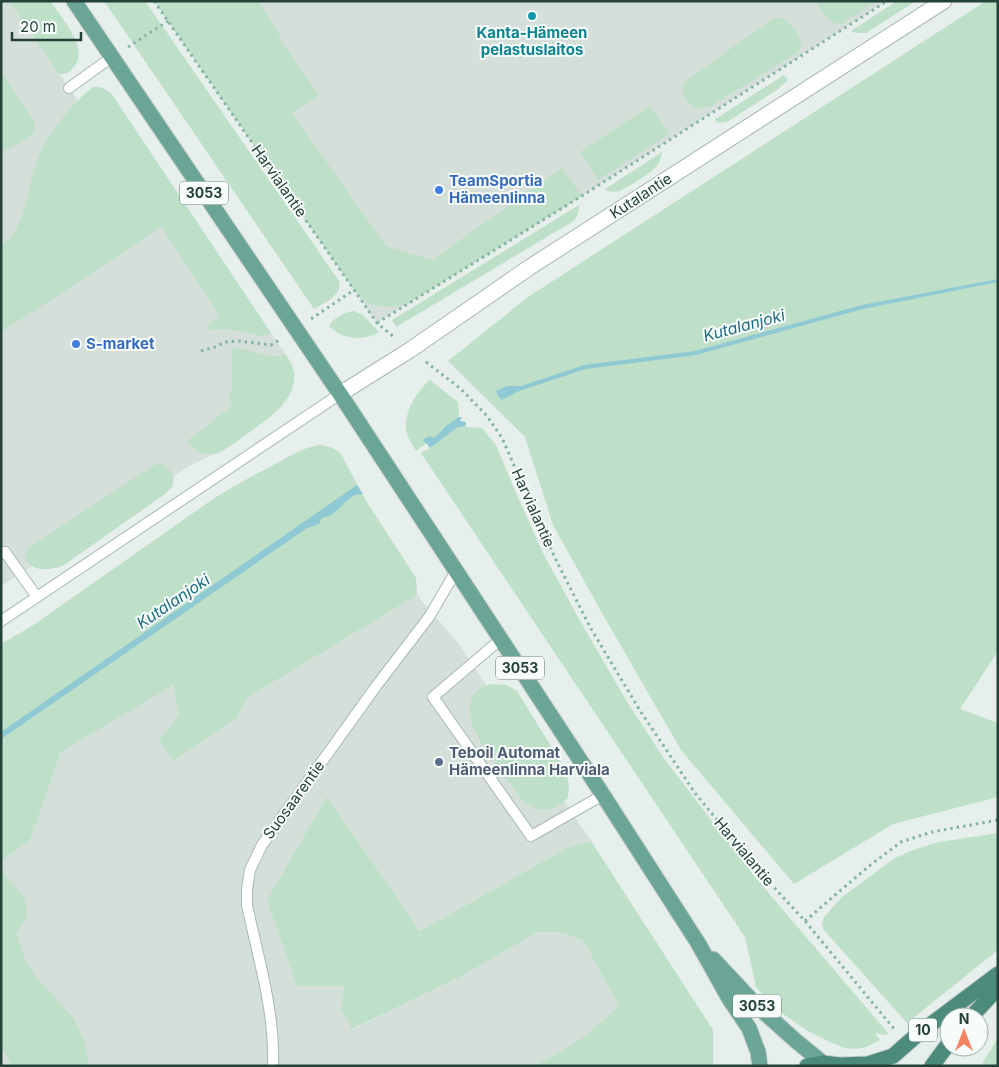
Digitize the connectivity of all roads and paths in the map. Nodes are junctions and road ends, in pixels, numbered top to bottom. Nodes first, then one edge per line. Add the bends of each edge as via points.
1 (74, 1) edge
2 (154, 1) edge
3 (887, 1) edge
4 (944, 1) edge
5 (168, 22) junction
6 (112, 57) junction
7 (69, 88) dead end
8 (354, 290) junction
9 (377, 323) junction
10 (296, 329) junction
11 (410, 350) junction
12 (201, 351) dead end
13 (340, 394) junction
14 (1, 554) edge
15 (456, 571) junction
16 (37, 597) junction
17 (1, 620) edge
18 (501, 639) junction
19 (603, 795) junction
20 (998, 820) edge
21 (805, 921) junction
22 (698, 943) junction
23 (998, 974) edge
24 (998, 988) edge
25 (981, 1007) edge
26 (896, 1031) dead end
27 (823, 1063) junction
28 (840, 1065) edge
29 (273, 1066) edge
30 (760, 1066) edge
31 (807, 1066) edge

1 - 6 main road, 3053
2 - 5 path, Harvialantie
3 - 9 path
4 - 11 street, Kutalantie via 530,267
5 - 6 path
5 - 8 path, Harvialantie
6 - 7 lane
6 - 10 main road, 3053
8 - 9 path, Harvialantie
8 - 10 path
9 - 11 path, Harvialantie
10 - 12 path via 271,345 225,342
10 - 13 main road, 3053
11 - 13 street, Kutalantie
11 - 21 path, Harvialantie via 461,389 487,416 502,438 555,558 590,627 639,709 695,793
13 - 15 main road, 3053
13 - 16 lane
14 - 16 lane via 5,552
15 - 18 main road, 3053
15 - 29 lane, Suosaarentie via 429,617 262,845 250,870 247,905 270,1011
16 - 17 lane
18 - 19 main road, 3053
18 - 19 lane via 433,697 531,836
19 - 22 main road, 3053
20 - 21 path via 932,832 902,842
21 - 26 path, Harvialantie
22 - 27 main road, 3053 via 757,1006
22 - 30 main road, 3053 via 749,1028
23 - 28 highway, 10 via 893,1056 868,1064
24 - 25 highway
27 - 28 highway, 10
27 - 31 highway, 10

